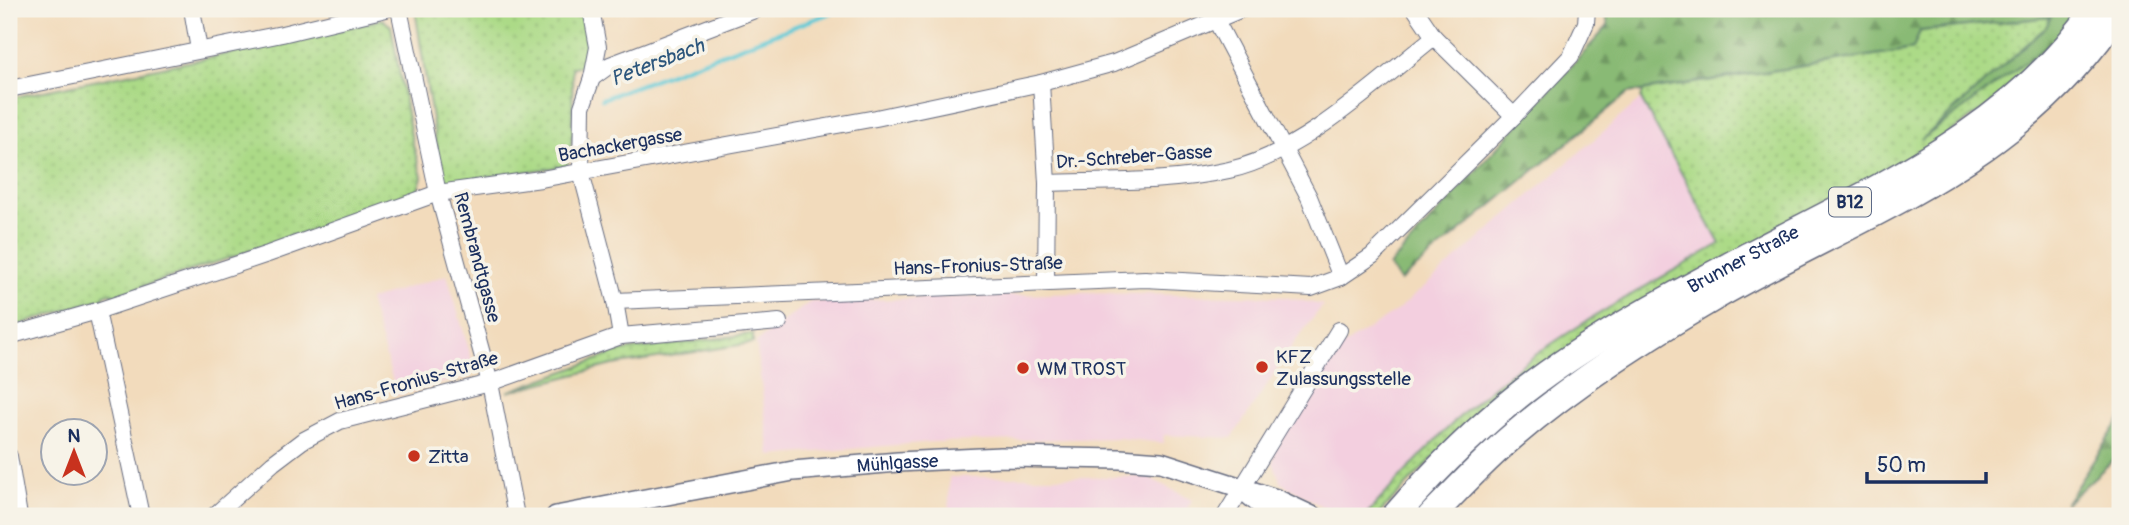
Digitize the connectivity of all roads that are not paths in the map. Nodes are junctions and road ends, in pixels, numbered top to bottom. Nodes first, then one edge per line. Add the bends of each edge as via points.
1 (192, 9) edge
2 (386, 9) edge
3 (400, 9) edge
4 (592, 9) edge
5 (757, 9) edge
6 (1242, 9) edge
7 (1415, 9) edge
8 (1587, 9) edge
9 (2095, 9) edge
10 (2120, 9) edge
11 (1213, 15) edge
12 (1434, 37) junction
13 (199, 50) junction
14 (592, 78) junction
15 (1041, 83) junction
16 (9, 89) edge
17 (1514, 116) junction
18 (1283, 150) junction
19 (581, 172) junction
20 (1047, 183) junction
21 (439, 193) junction
22 (1341, 277) junction
23 (1046, 283) junction
24 (615, 301) junction
25 (97, 311) junction
26 (779, 322) dead end
27 (1339, 330) dead end
28 (9, 335) edge
29 (621, 336) junction
30 (491, 383) junction
31 (9, 456) edge
32 (1242, 489) junction
33 (19, 516) edge
34 (141, 516) edge
35 (214, 516) edge
36 (516, 516) edge
37 (556, 516) edge
38 (1225, 516) edge
39 (1273, 516) edge
40 (1312, 516) edge
41 (1395, 516) edge
42 (1430, 516) edge

1 - 13 street
2 - 13 street
3 - 21 street, Rembrandtgasse
4 - 14 street via 598,47
5 - 14 street via 610,65
6 - 11 street, Bachackergasse
7 - 12 street
8 - 17 street, Hans-Fronius-Straße via 1586,23 1571,56
9 - 41 main road, Brunner Straße / B12 via 2047,67 1980,125 1906,172 1693,286 1575,356 1467,440
10 - 42 main road, Brunner Straße / B12 via 2074,70 2007,132 1920,190 1717,296 1642,341 1513,436
11 - 15 street, Bachackergasse via 1114,63
11 - 18 street
12 - 17 street
12 - 18 street, Dr.-Schreber-Gasse
13 - 16 street
14 - 19 street via 582,107
15 - 19 street, Bachackergasse
15 - 20 street
17 - 22 street, Hans-Fronius-Straße via 1372,256
18 - 20 street, Dr.-Schreber-Gasse via 1231,170 1181,178
18 - 22 street via 1309,197
19 - 21 street, Bachackergasse
19 - 24 street
20 - 23 street
21 - 25 street, Bachackergasse
21 - 30 street, Rembrandtgasse
22 - 23 street, Hans-Fronius-Straße via 1311,288 1145,279
23 - 24 street, Hans-Fronius-Straße
24 - 29 street
25 - 28 street, Bachackergasse
25 - 34 street
26 - 29 street, Hans-Fronius-Straße
27 - 32 street
29 - 30 street, Hans-Fronius-Straße
30 - 35 street, Hans-Fronius-Straße via 341,421 302,441
30 - 36 street, Rembrandtgasse
31 - 33 street
32 - 37 street, Mühlgasse via 1161,462 974,458 793,471
32 - 38 street
32 - 39 street, Mühlgasse
32 - 40 street, Mühlgasse

